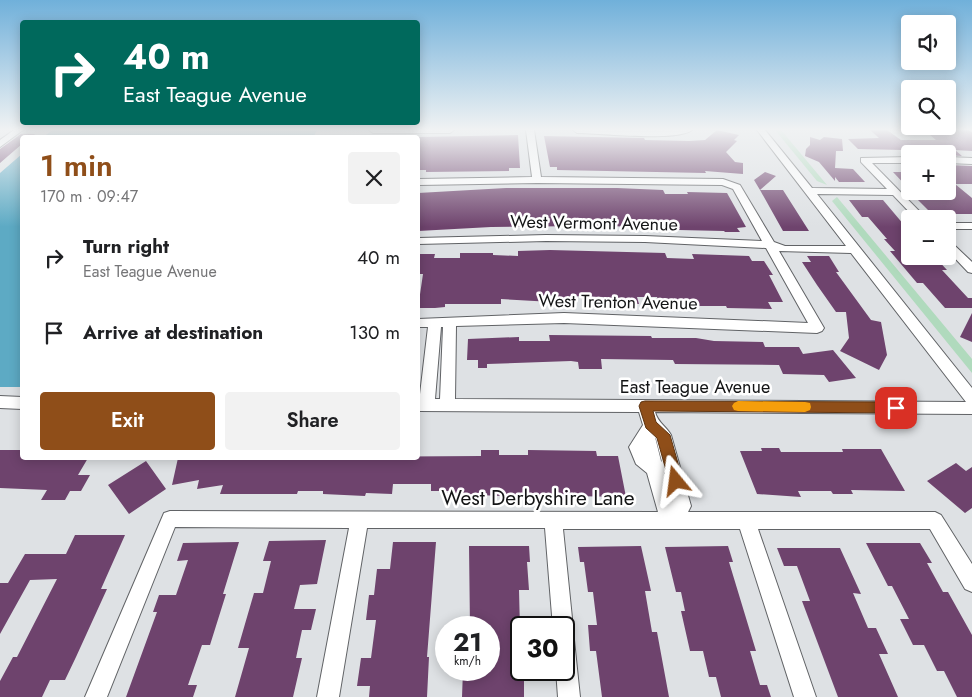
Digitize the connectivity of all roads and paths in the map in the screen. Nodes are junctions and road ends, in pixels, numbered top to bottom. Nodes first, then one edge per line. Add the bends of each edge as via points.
1 (535, 163) edge
2 (787, 163) edge
3 (866, 163) edge
4 (537, 180) junction
5 (420, 182) edge
6 (809, 191) junction
7 (895, 192) junction
8 (913, 210) edge
9 (956, 226) edge
10 (972, 226) edge
11 (420, 241) edge
12 (771, 245) junction
13 (852, 245) junction
14 (956, 252) edge
15 (972, 269) edge
16 (450, 322) junction
17 (434, 323) junction
18 (420, 324) edge
19 (972, 399) edge
20 (0, 402) edge
21 (20, 402) edge
22 (422, 405) edge
23 (447, 405) junction
24 (645, 406) junction
25 (972, 408) edge
26 (648, 430) junction
27 (655, 468) junction
28 (672, 468) junction
29 (358, 520) junction
30 (553, 520) junction
31 (676, 521) junction
32 (746, 521) junction
33 (972, 582) edge
34 (562, 616) edge
35 (568, 681) edge
36 (96, 697) edge
37 (328, 697) edge
38 (569, 697) edge
39 (805, 697) edge

1 - 4 street
2 - 6 street
3 - 7 street
4 - 5 street
4 - 12 street via 723,182 737,187
6 - 7 street
6 - 13 street
7 - 8 street
9 - 10 street
11 - 12 street, West Vermont Avenue via 645,239
12 - 13 street, West Vermont Avenue via 785,249
12 - 16 street, West Trenton Avenue via 817,328 564,318
13 - 19 street
14 - 15 street
16 - 17 street, West Trenton Avenue
16 - 23 street
17 - 18 street, West Trenton Avenue
17 - 22 street
20 - 21 street
22 - 23 street, East Teague Avenue
23 - 24 street, East Teague Avenue
24 - 25 street, East Teague Avenue
24 - 26 street
26 - 27 street
26 - 28 street via 663,435
27 - 28 street
27 - 31 street via 664,506
28 - 31 street via 682,506
29 - 30 street, West Derbyshire Lane
29 - 36 street, West Derbyshire Lane via 170,519
29 - 37 street
30 - 31 street, West Derbyshire Lane
30 - 34 street
31 - 32 street, West Derbyshire Lane
32 - 33 street, West Derbyshire Lane via 935,521
32 - 39 street
35 - 38 street

